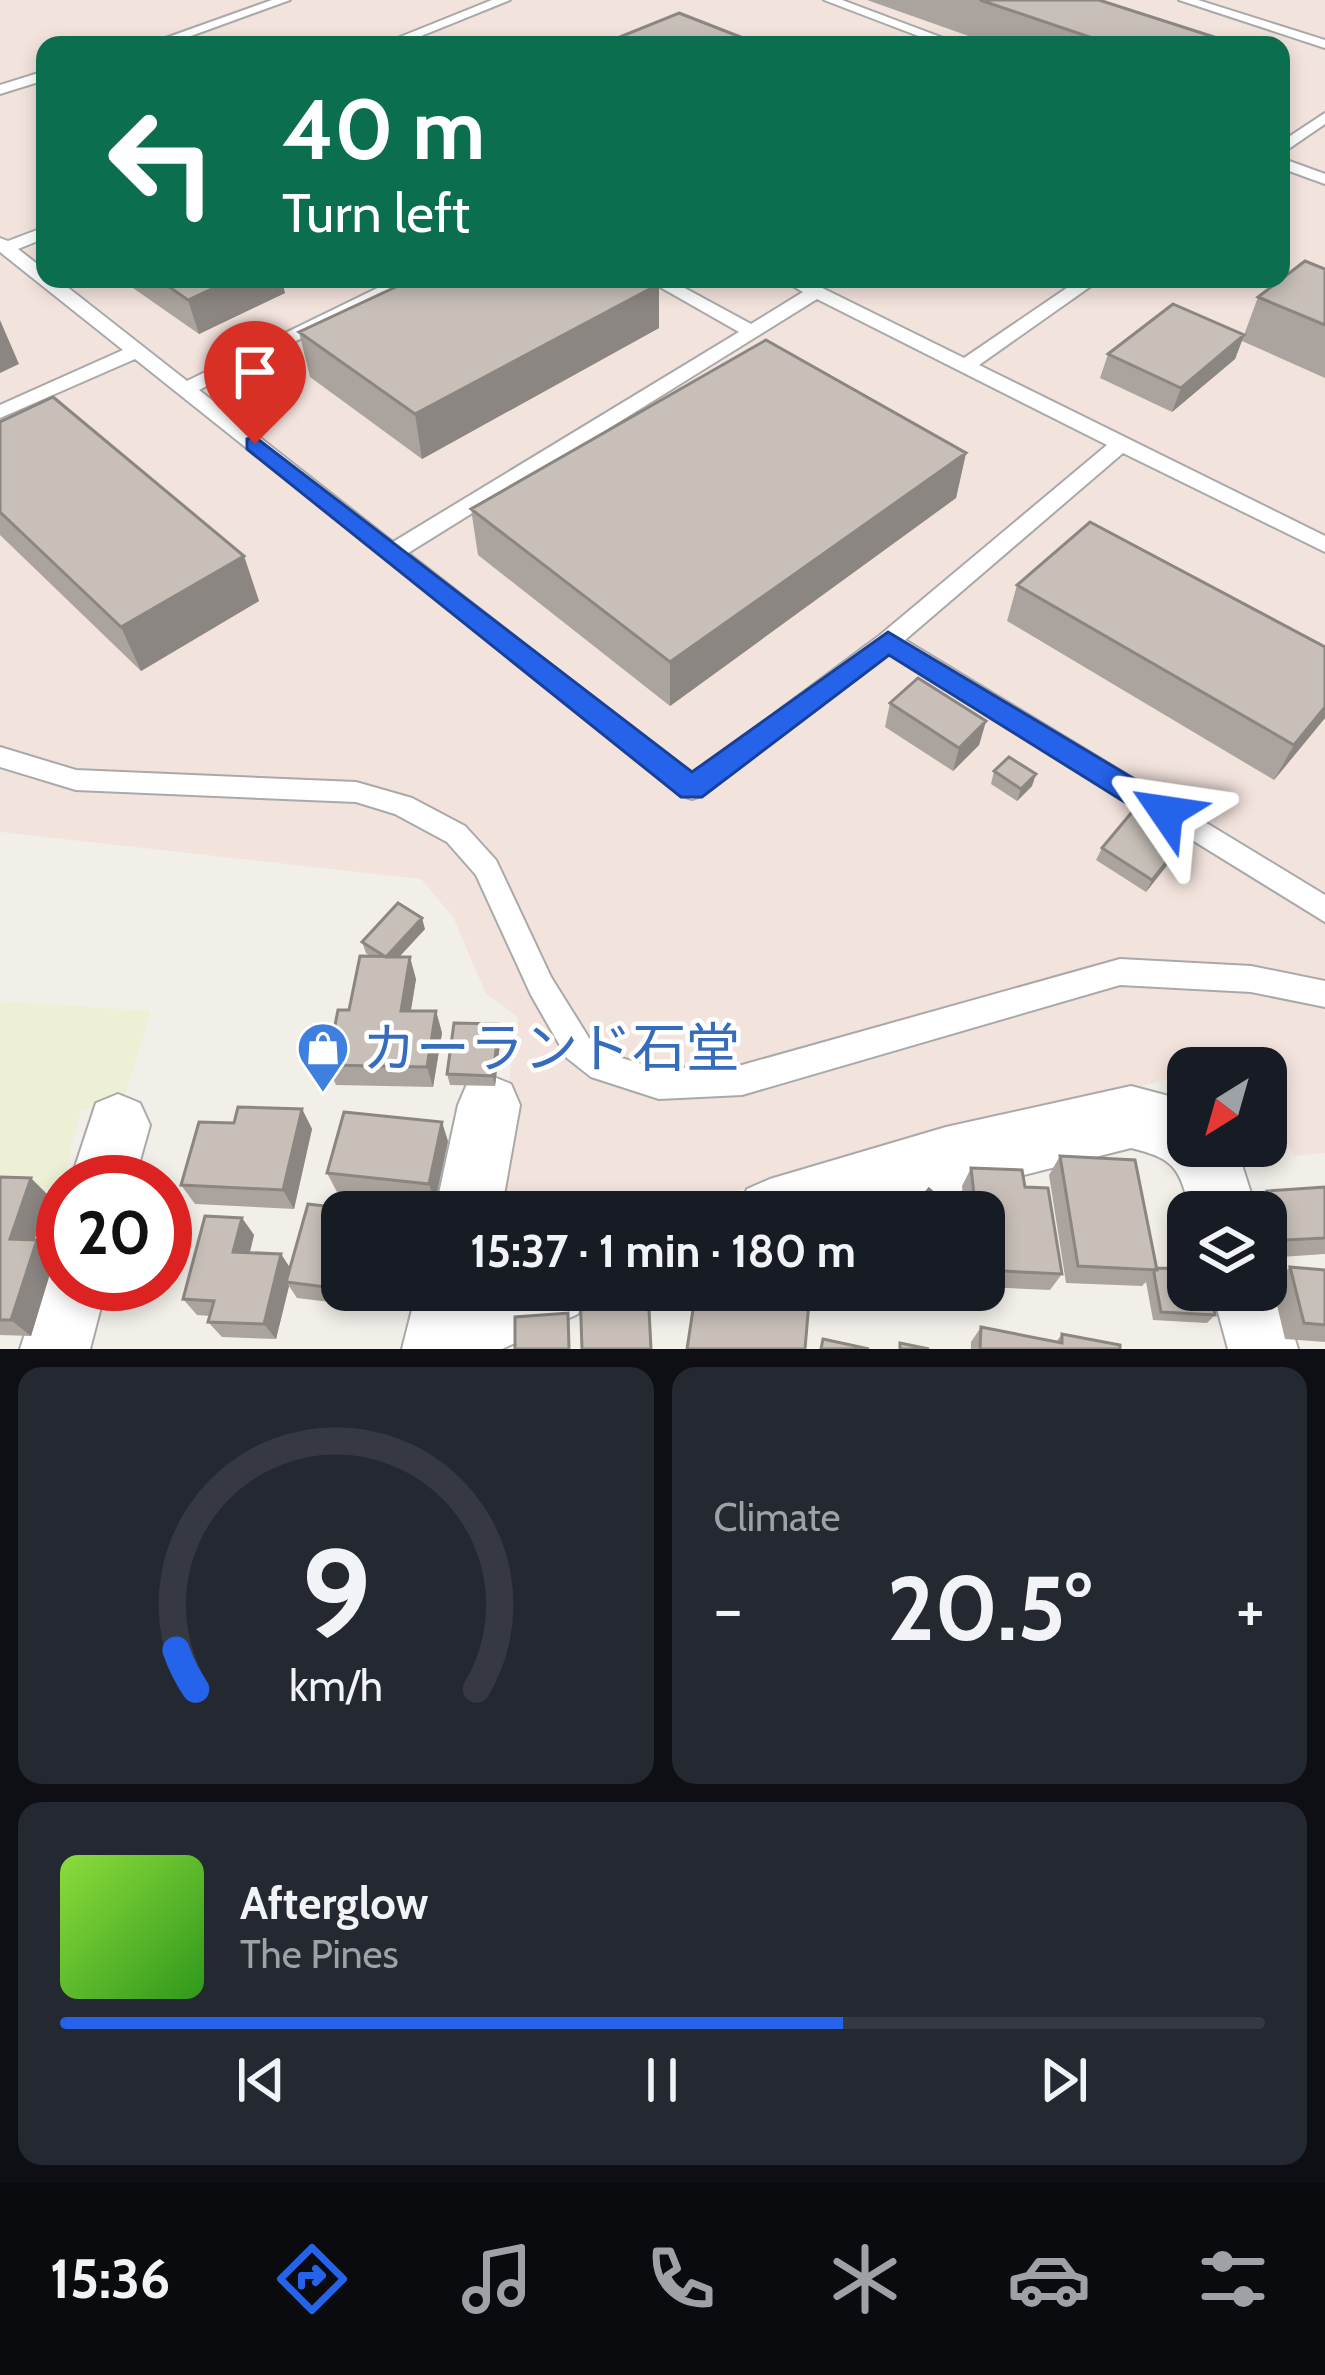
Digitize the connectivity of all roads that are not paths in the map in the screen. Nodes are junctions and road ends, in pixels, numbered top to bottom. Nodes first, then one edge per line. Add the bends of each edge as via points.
1 (284, 0) edge
2 (830, 0) edge
3 (1185, 0) edge
4 (498, 1) edge
5 (927, 34) junction
6 (179, 36) edge
7 (410, 36) edge
8 (923, 36) edge
9 (932, 36) edge
10 (1325, 44) edge
11 (36, 78) edge
12 (0, 90) edge
13 (1325, 117) edge
14 (1290, 142) edge
15 (1290, 166) edge
16 (1325, 179) edge
17 (36, 235) edge
18 (3, 246) edge
19 (36, 273) edge
20 (55, 288) edge
21 (392, 288) edge
22 (672, 288) edge
23 (808, 288) edge
24 (1079, 288) edge
25 (816, 292) junction
26 (751, 331) junction
27 (134, 352) junction
28 (964, 367) junction
29 (186, 389) junction
30 (0, 412) edge
31 (1121, 444) junction
32 (1325, 544) edge
33 (391, 553) junction
34 (888, 641) junction
35 (0, 757) edge
36 (1325, 910) edge
37 (1325, 994) edge
38 (489, 1105) dead end
39 (1167, 1127) edge
40 (472, 1191) edge
41 (840, 1191) edge
42 (66, 1311) edge
43 (448, 1311) edge
44 (501, 1311) edge
45 (1252, 1311) edge
46 (55, 1349) edge
47 (440, 1349) edge
48 (1263, 1349) edge

1 - 6 lane
2 - 5 lane
3 - 10 lane
4 - 7 lane
5 - 8 lane
5 - 9 lane
11 - 12 lane
13 - 14 lane
15 - 16 lane
17 - 18 lane
18 - 19 lane
20 - 27 lane
21 - 29 lane
22 - 26 lane
23 - 25 lane
24 - 28 lane
25 - 26 lane
25 - 28 lane
26 - 33 lane
27 - 29 lane
27 - 30 lane
28 - 31 lane
29 - 33 lane
31 - 32 lane
31 - 34 lane
33 - 34 lane via 692,789
34 - 36 lane
35 - 37 lane via 76,780 356,792 403,806 456,834 486,868 578,1048 602,1066 659,1084 742,1080 1120,972 1251,980
38 - 40 street
39 - 41 street via 1131,1117
42 - 46 street
43 - 47 street
44 - 47 street
45 - 48 street

